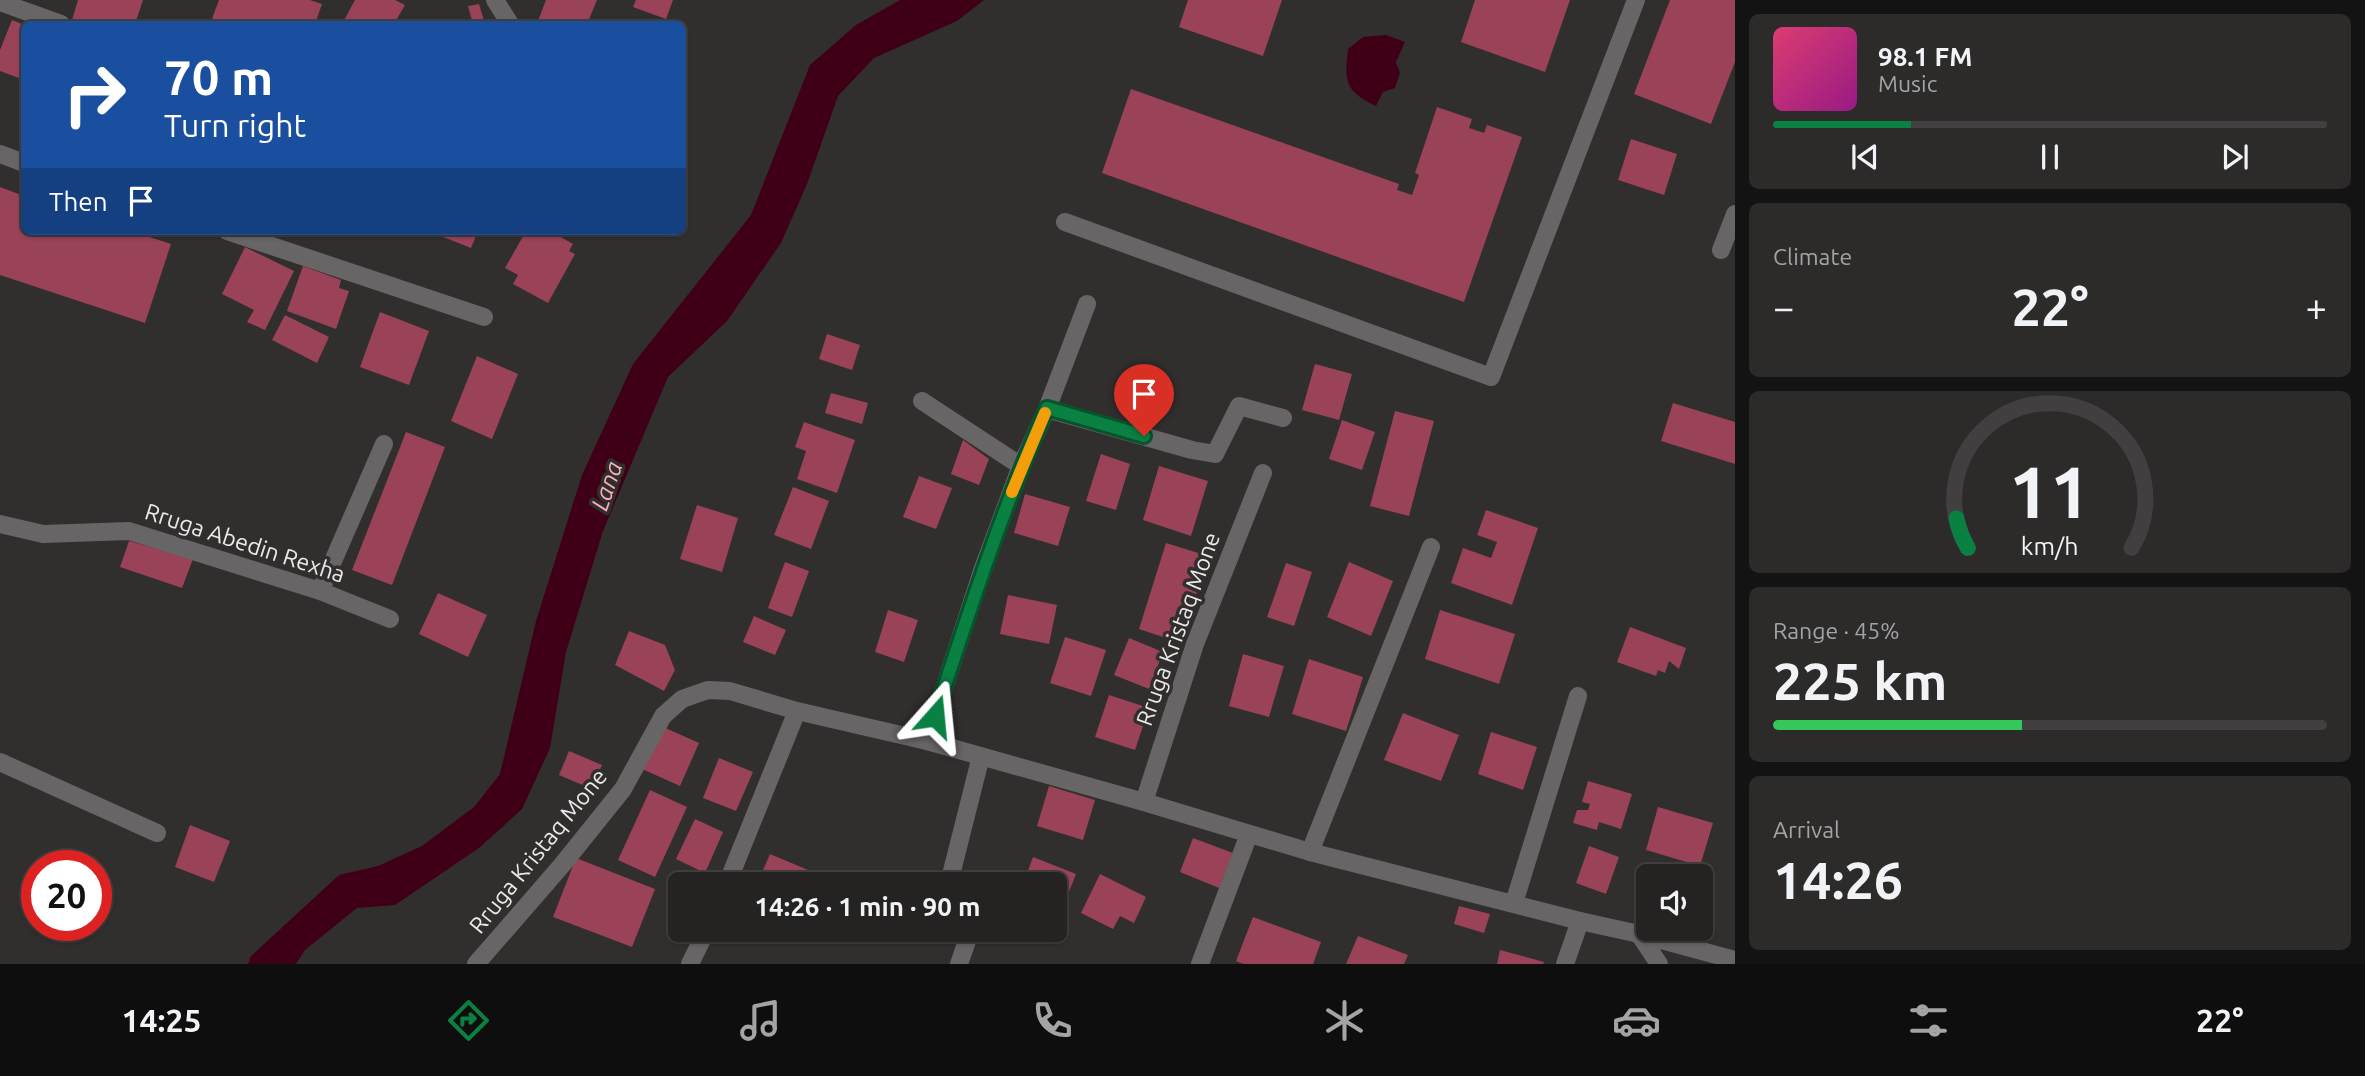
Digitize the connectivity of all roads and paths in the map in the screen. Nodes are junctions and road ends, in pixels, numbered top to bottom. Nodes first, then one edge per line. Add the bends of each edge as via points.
1 (495, 0) edge
2 (1636, 0) edge
3 (0, 2) edge
4 (53, 21) edge
5 (508, 21) edge
6 (0, 154) edge
7 (21, 162) edge
8 (1735, 214) edge
9 (1065, 222) dead end
10 (239, 235) edge
11 (1721, 250) dead end
12 (1087, 304) dead end
13 (484, 317) dead end
14 (922, 401) dead end
15 (1047, 408) junction
16 (1283, 418) dead end
17 (384, 444) dead end
18 (1021, 466) junction
19 (1263, 473) dead end
20 (0, 524) edge
21 (1431, 547) dead end
22 (320, 591) junction
23 (390, 619) dead end
24 (1578, 696) dead end
25 (797, 711) junction
26 (927, 741) junction
27 (981, 756) junction
28 (0, 762) edge
29 (1144, 802) junction
30 (157, 833) dead end
31 (1248, 834) junction
32 (1310, 852) junction
33 (732, 872) edge
34 (952, 872) edge
35 (1514, 903) junction
36 (1580, 921) junction
37 (1636, 933) edge
38 (1644, 941) edge
39 (1665, 941) edge
40 (701, 942) edge
41 (967, 942) edge
42 (1735, 960) edge
43 (476, 964) edge
44 (690, 964) edge
45 (959, 964) edge
46 (1199, 964) edge
47 (1565, 964) edge
48 (1660, 964) edge

1 - 5 street
2 - 9 street via 1491,377
3 - 4 street
6 - 7 street
8 - 11 street
10 - 13 street
12 - 15 street
14 - 18 street
15 - 16 street via 1215,454 1239,406
15 - 18 street
17 - 22 street
18 - 26 street
19 - 29 street, Rruga Kristaq Mone via 1195,644
20 - 22 street, Rruga Abedin Rexha via 43,534 129,531
21 - 32 street
22 - 23 street, Rruga Abedin Rexha
24 - 35 street
25 - 26 street, Rruga Kristaq Mone
25 - 33 street
25 - 43 street, Rruga Kristaq Mone via 730,691 708,690 682,699 663,716 623,789
26 - 27 street, Rruga Kristaq Mone
27 - 29 street, Rruga Kristaq Mone
27 - 34 street
28 - 30 street
29 - 31 street, Rruga Kristaq Mone
31 - 32 street, Rruga Kristaq Mone
31 - 46 street
32 - 35 street, Rruga Kristaq Mone
35 - 36 street, Rruga Kristaq Mone
36 - 37 street, Rruga Kristaq Mone
36 - 47 street
38 - 48 street
39 - 42 street, Rruga Kristaq Mone
40 - 44 street
41 - 45 street

